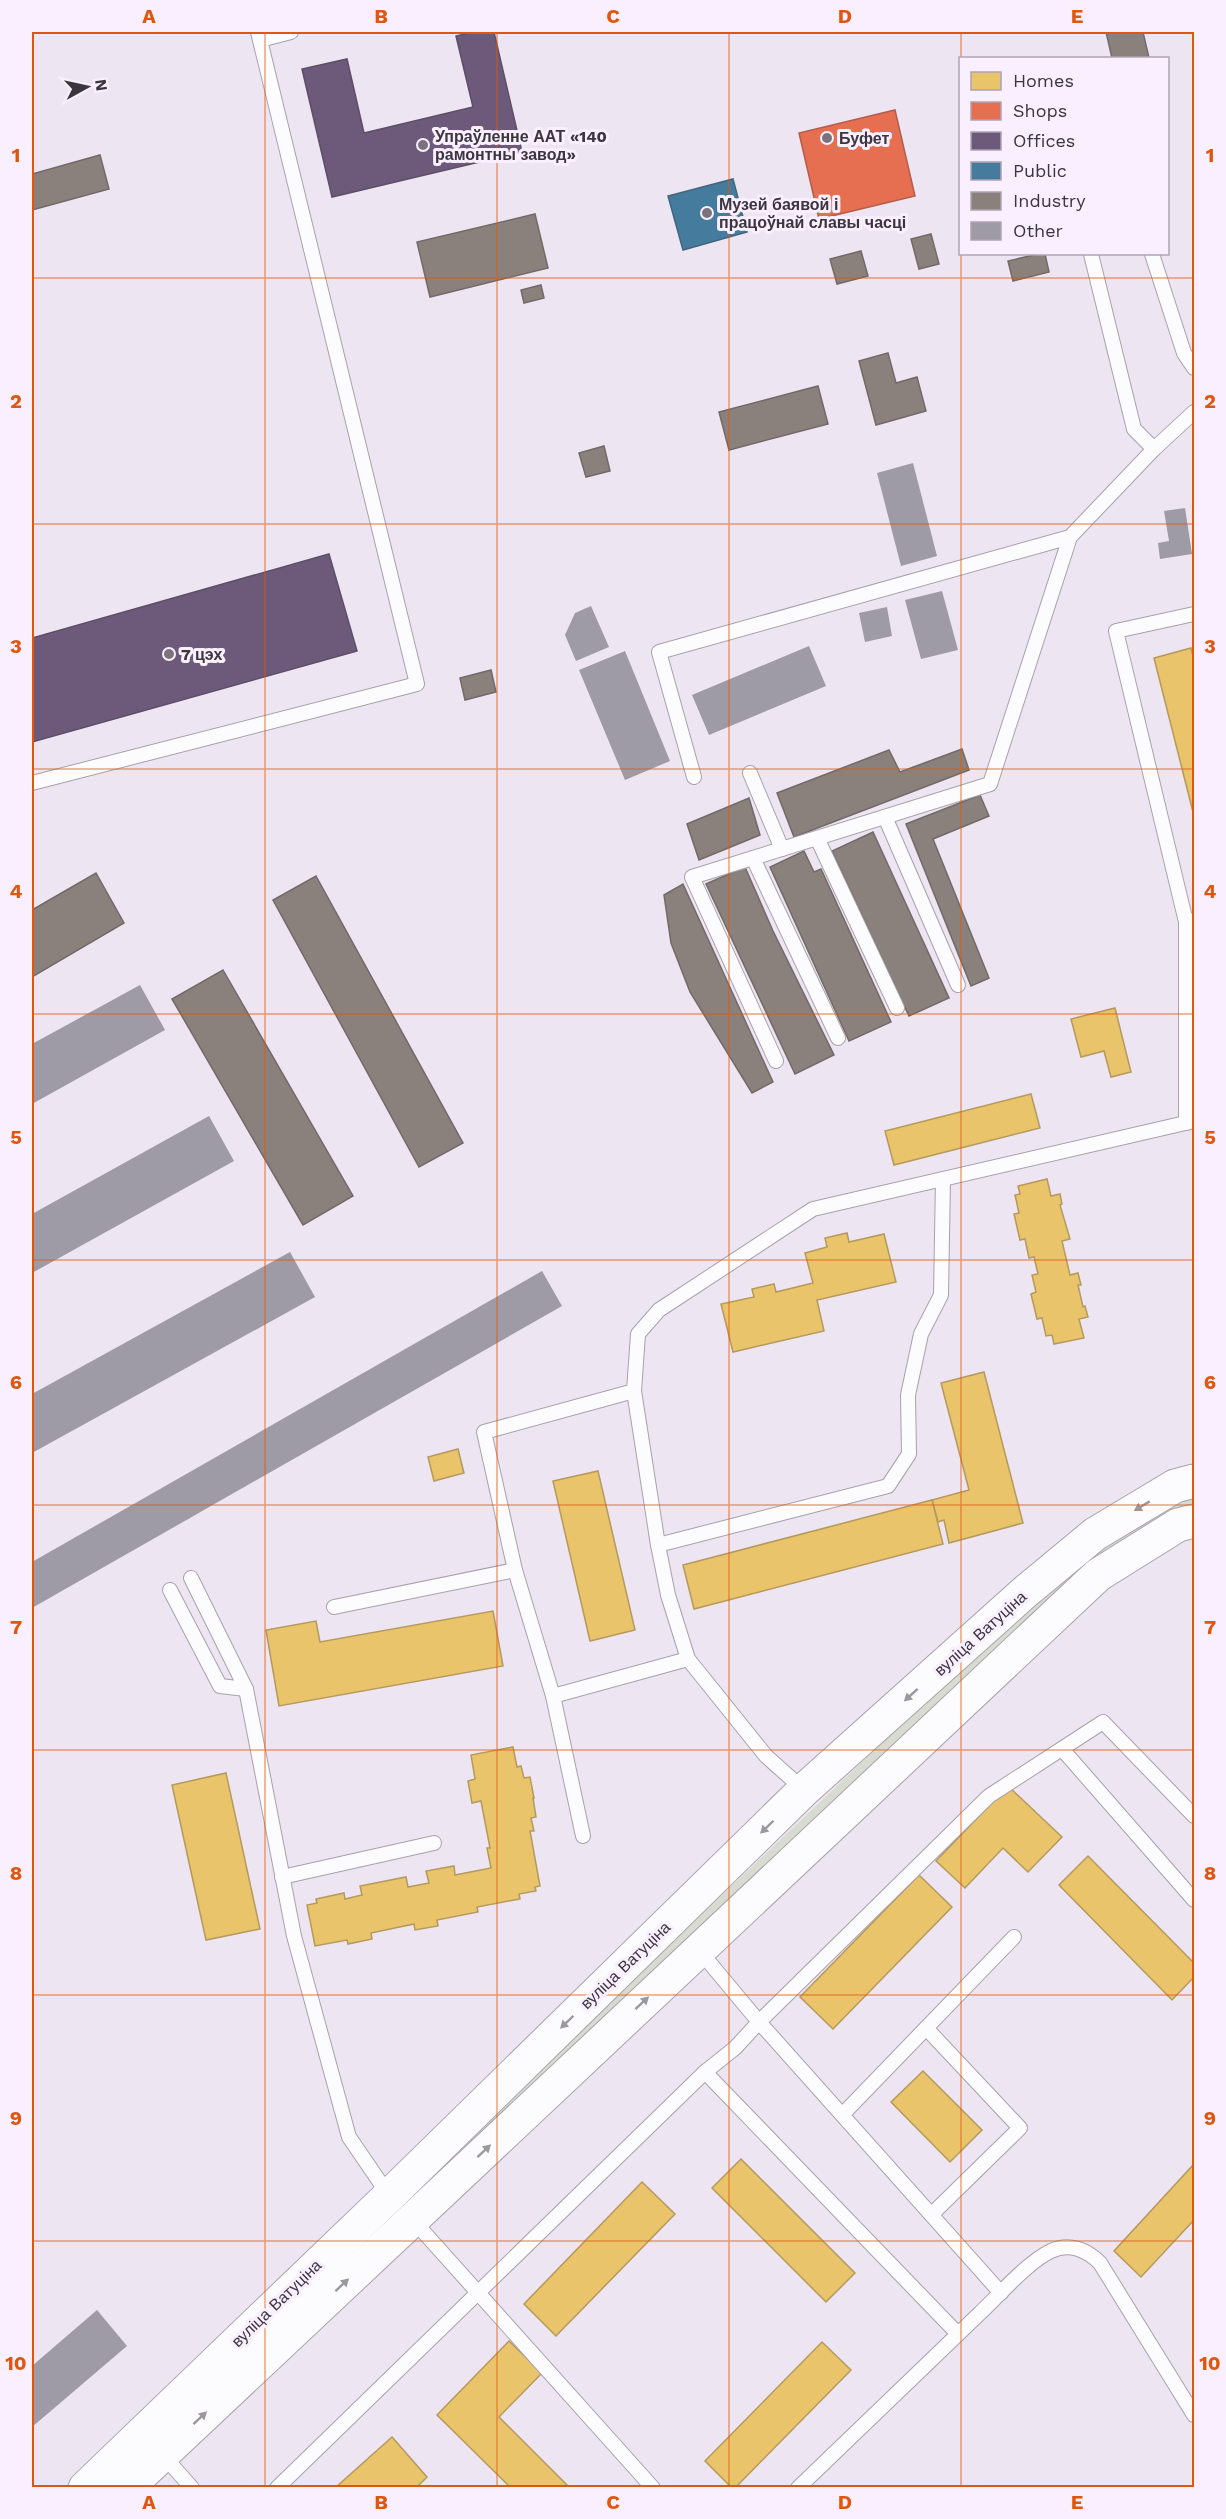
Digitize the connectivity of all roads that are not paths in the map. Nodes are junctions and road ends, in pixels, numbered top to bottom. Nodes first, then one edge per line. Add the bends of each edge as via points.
1 (291, 32) edge
2 (259, 36) edge
3 (1091, 255) edge
4 (1152, 255) edge
5 (1194, 368) edge
6 (1194, 412) edge
7 (1154, 449) junction
8 (1071, 537) junction
9 (1194, 614) edge
10 (750, 773) dead end
11 (694, 777) dead end
12 (32, 783) edge
13 (885, 817) junction
14 (817, 838) junction
15 (782, 849) junction
16 (753, 858) junction
17 (1190, 921) edge
18 (958, 985) dead end
19 (897, 1008) dead end
20 (838, 1038) dead end
21 (776, 1062) dead end
22 (1190, 1122) edge
23 (943, 1179) junction
24 (634, 1391) junction
25 (1194, 1481) edge
26 (1194, 1521) edge
27 (658, 1545) junction
28 (515, 1569) junction
29 (191, 1578) dead end
30 (170, 1590) dead end
31 (334, 1607) dead end
32 (688, 1659) junction
33 (246, 1689) junction
34 (553, 1696) junction
35 (1062, 1749) junction
36 (804, 1790) junction
37 (1194, 1816) edge
38 (583, 1836) dead end
39 (434, 1843) dead end
40 (282, 1877) junction
41 (1194, 1900) edge
42 (1014, 1937) dead end
43 (699, 1950) junction
44 (759, 2022) junction
45 (926, 2028) junction
46 (705, 2072) junction
47 (843, 2114) junction
48 (400, 2208) junction
49 (932, 2214) junction
50 (478, 2292) junction
51 (1001, 2293) junction
52 (958, 2334) junction
53 (1194, 2415) edge
54 (162, 2454) junction
55 (85, 2487) edge
56 (127, 2487) edge
57 (192, 2487) edge
58 (277, 2487) edge
59 (653, 2487) edge
60 (798, 2487) edge

1 - 2 lane
2 - 12 lane via 417,684
3 - 7 lane via 1134,429
4 - 5 lane via 1184,353
6 - 7 lane
7 - 8 lane
8 - 11 lane via 659,652
8 - 13 lane via 990,784
9 - 17 lane via 1116,631
10 - 15 lane
13 - 14 lane
13 - 18 lane
14 - 15 lane
14 - 19 lane
15 - 16 lane
16 - 20 lane
16 - 21 lane via 692,878
17 - 22 lane
22 - 23 lane
23 - 24 lane via 813,1209 659,1310 638,1334
23 - 27 lane via 942,1295 921,1334 908,1395 909,1454 888,1486
24 - 27 lane
24 - 28 lane via 484,1432
25 -> 36 street, вуліца Ватуціна via 1175,1486 1095,1534
26 - 43 street, вуліца Ватуціна via 1178,1526 1098,1575
27 - 32 lane via 668,1595
28 - 31 lane
28 - 34 lane
29 - 33 lane
30 - 33 lane via 220,1686
32 - 34 lane
32 - 36 lane via 766,1756
33 - 40 lane
34 - 38 lane
35 - 37 lane via 1103,1722
35 - 41 lane
35 - 44 lane via 989,1796
36 -> 48 street, вуліца Ватуціна
39 - 40 lane
40 - 48 lane via 294,1936 350,2137
42 - 45 lane
43 - 44 lane
48 -> 43 street, вуліца Ватуціна
44 - 46 lane
44 - 47 lane
45 - 47 lane
45 - 49 lane via 1020,2128
46 - 50 lane
46 - 52 lane
47 - 49 lane
48 - 50 lane
54 -> 48 street, вуліца Ватуціна
48 - 55 street, вуліца Ватуціна
49 - 51 lane
50 - 58 lane
50 - 59 lane
51 - 52 lane
51 - 53 lane via 1053,2250 1067,2247 1090,2254
52 - 60 lane
54 - 56 street, вуліца Ватуціна
54 - 57 lane

